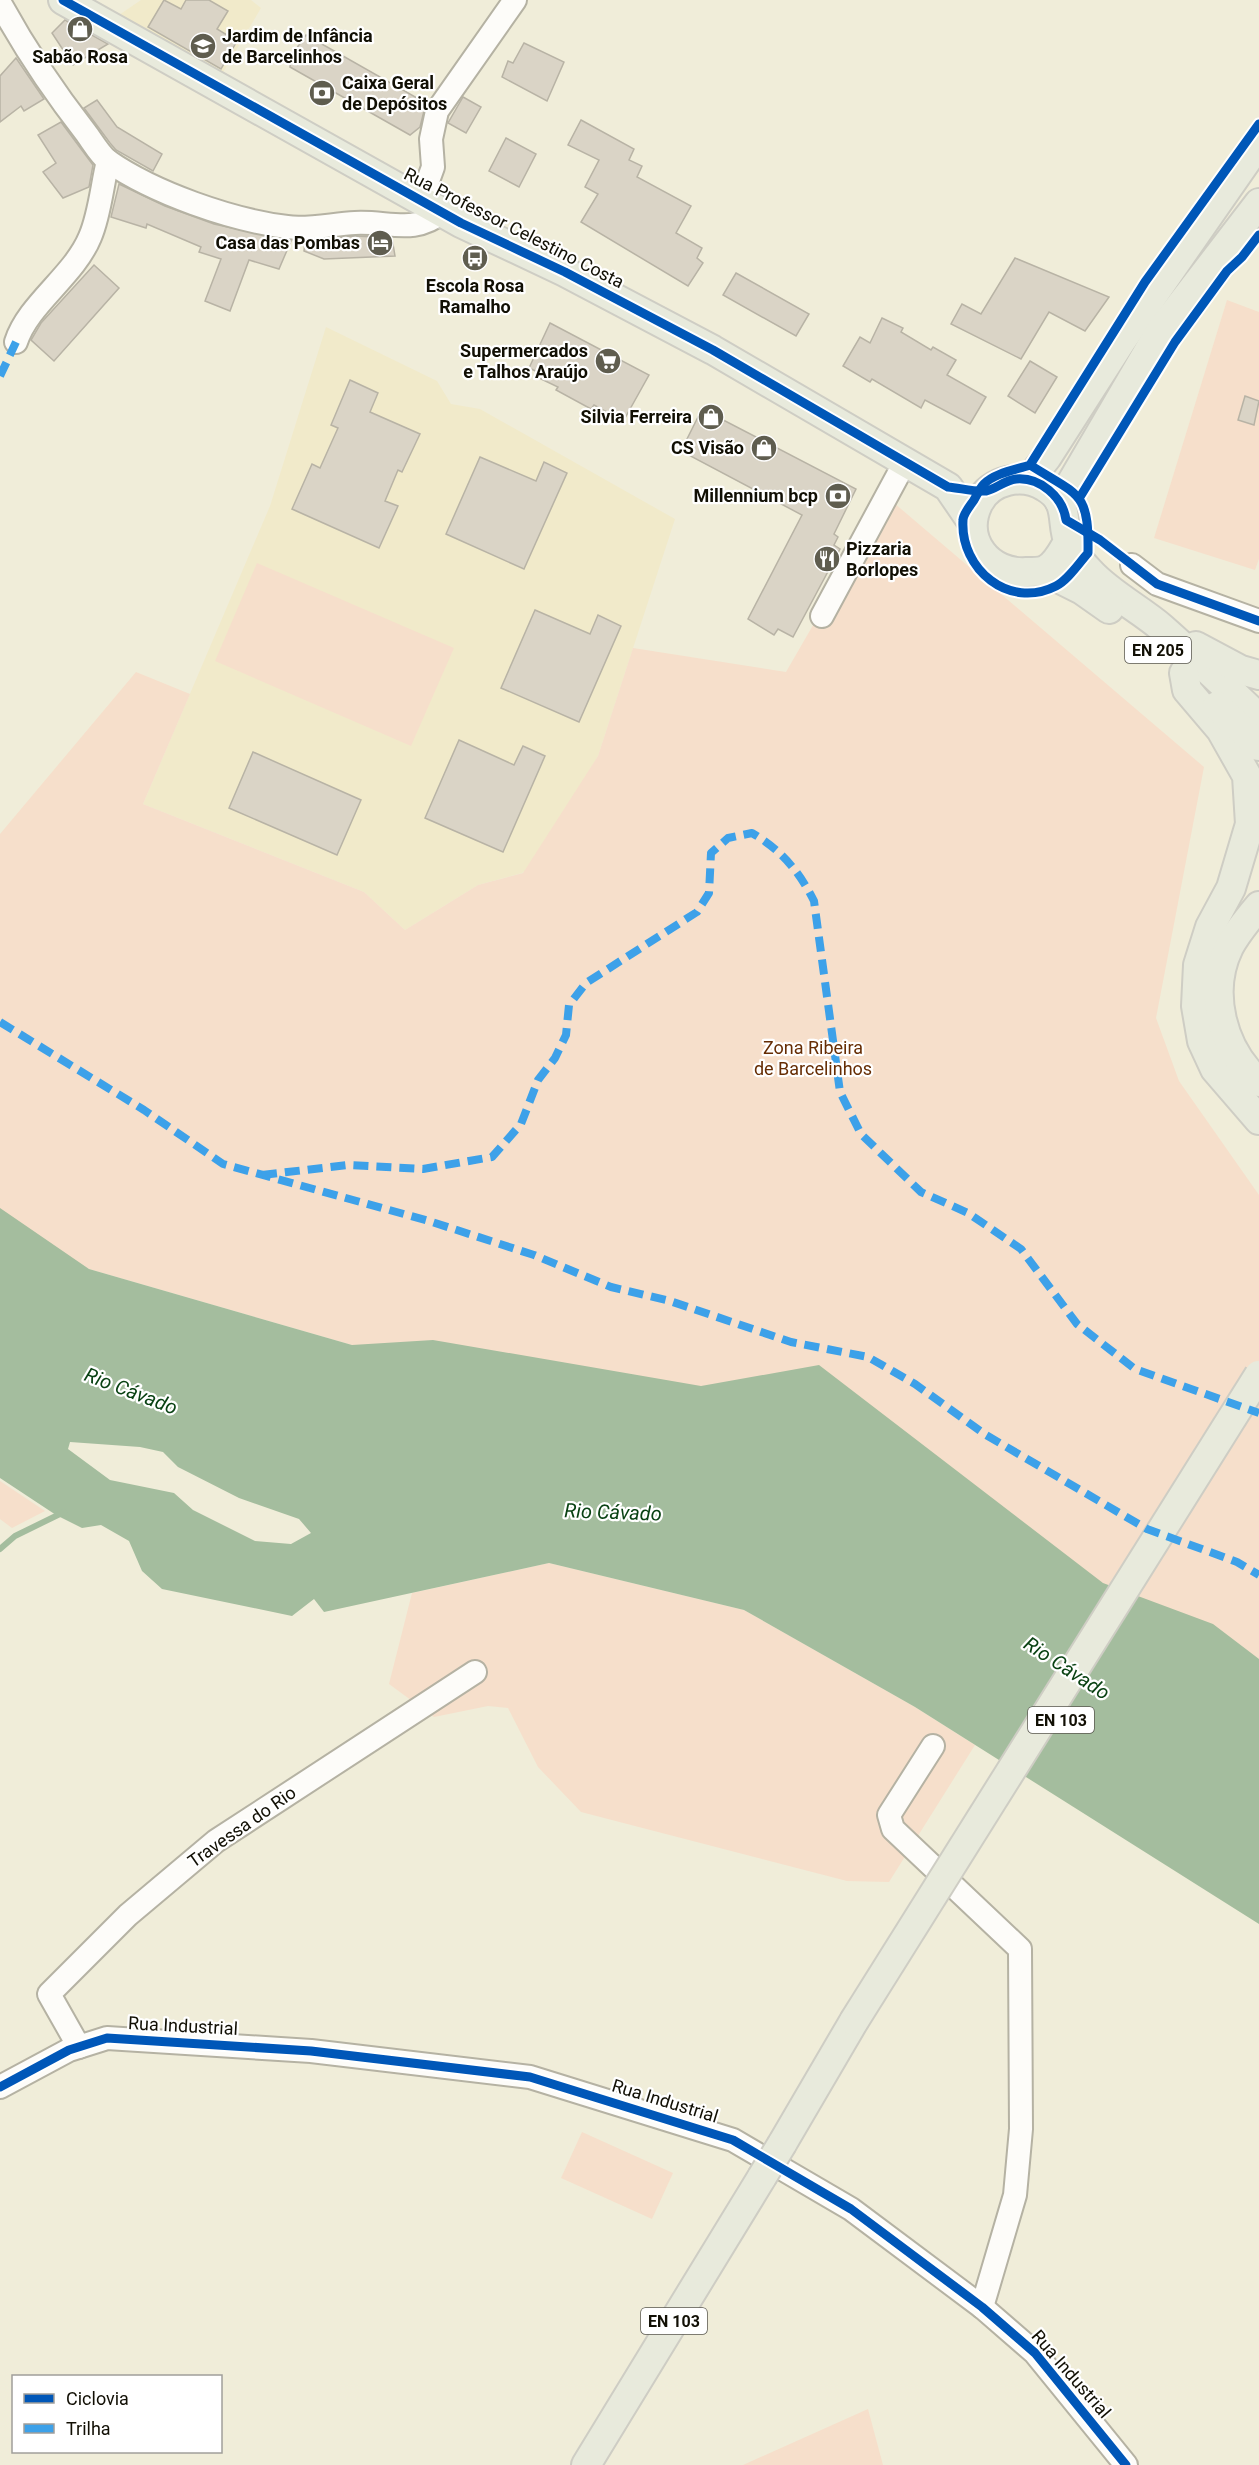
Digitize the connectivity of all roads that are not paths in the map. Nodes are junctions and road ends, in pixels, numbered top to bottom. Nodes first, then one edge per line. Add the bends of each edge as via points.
1 (63, 0) edge
2 (515, 0) edge
3 (0, 3) edge
4 (1259, 143) edge
5 (108, 160) junction
6 (1259, 204) edge
7 (431, 206) junction
8 (16, 342) dead end
9 (905, 462) junction
10 (1029, 480) junction
11 (948, 487) junction
12 (987, 491) junction
13 (1060, 502) junction
14 (972, 522) junction
15 (1068, 542) junction
16 (1132, 565) dead end
17 (1044, 571) junction
18 (822, 616) dead end
19 (1259, 621) edge
20 (1162, 628) junction
21 (1184, 673) junction
22 (1259, 675) edge
23 (1259, 718) edge
24 (1259, 746) edge
25 (1259, 906) edge
26 (1259, 1082) edge
27 (1259, 1120) edge
28 (1259, 1375) edge
29 (1259, 1404) edge
30 (475, 1672) dead end
31 (933, 1746) dead end
32 (858, 2029) junction
33 (79, 2047) junction
34 (0, 2087) edge
35 (767, 2181) junction
36 (982, 2307) junction
37 (586, 2465) edge
38 (602, 2465) edge
39 (1126, 2465) edge

1 - 7 main road, Rua Professor Celestino Costa
2 - 7 street via 436,111 431,139
3 - 5 street via 65,106
4 - 10 main road
5 - 7 street via 165,192 237,216 288,227 368,222 420,226 429,223
5 - 8 street via 90,237 65,276 21,327
6 - 13 main road via 1159,333
7 - 9 main road, Rua Professor Celestino Costa via 713,350
9 - 11 main road, Rua Professor Celestino Costa
9 - 18 street
10 - 12 main road via 1017,479
10 - 13 main road via 1046,487
11 - 12 main road
11 - 14 main road, Rua Professor Celestino Costa
12 - 14 main road
13 - 15 main road
14 - 17 main road via 978,548 987,561 1016,573
15 - 17 main road
15 - 20 main road, EN 205 via 1090,573
16 - 19 street via 1157,584
17 - 21 main road, EN 205 via 1082,590 1117,615
20 - 22 main road via 1241,670
20 - 23 main road, EN 205
21 - 24 main road, EN 205
21 - 27 main road via 1187,690 1221,730 1247,776 1250,824 1231,888 1210,927 1198,964 1196,1006 1202,1041 1215,1069
25 - 26 main road via 1229,948 1221,972 1219,1005 1228,1038 1245,1070
28 - 32 main road, EN 103, bridge
29 - 32 main road, EN 103
30 - 33 street, Travessa do Rio via 216,1841 128,1915 49,1994
31 - 36 street via 889,1815 892,1829 1020,1949 1021,2128 1015,2195
32 - 35 main road, EN 103
33 - 34 street, Rua Industrial
33 - 36 street, Rua Industrial via 107,2038 310,2050 530,2077 733,2140 852,2209
35 - 37 main road, EN 103
35 - 38 main road, EN 103
36 - 39 street, Rua Industrial via 1035,2353

